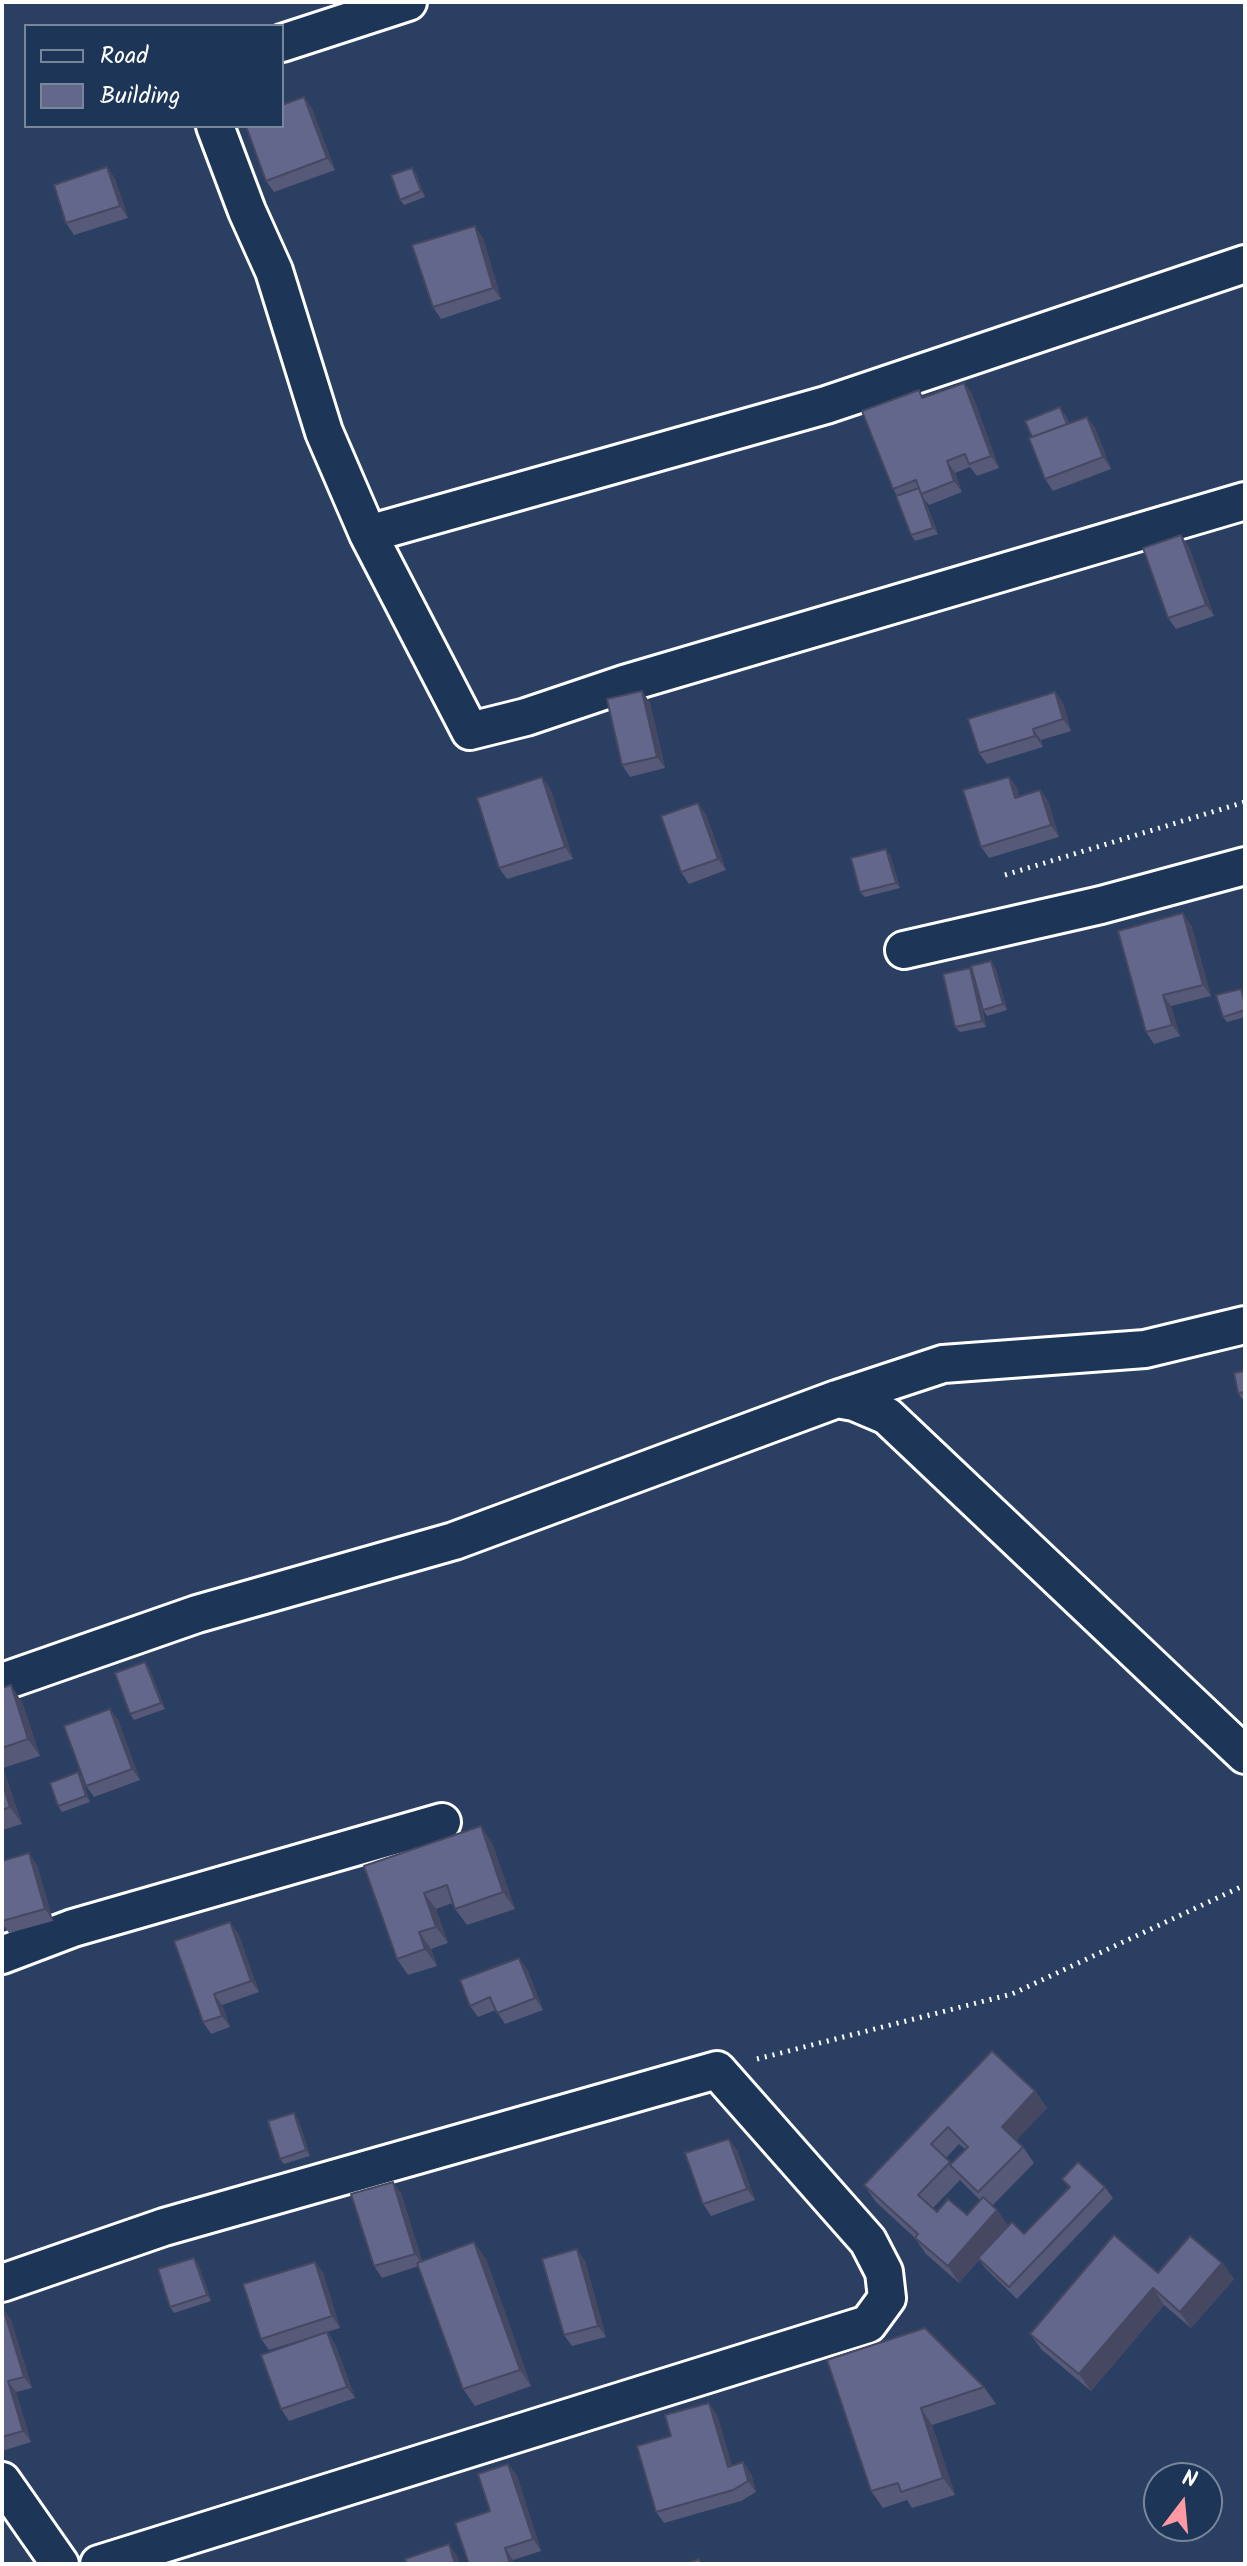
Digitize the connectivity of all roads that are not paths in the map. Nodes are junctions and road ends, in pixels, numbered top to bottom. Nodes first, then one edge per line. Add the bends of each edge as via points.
1 (408, 2) edge
2 (284, 42) edge
3 (216, 128) edge
4 (1245, 264) edge
5 (1245, 501) edge
6 (368, 534) junction
7 (1245, 866) edge
8 (904, 950) dead end
9 (1245, 1325) edge
10 (837, 1399) junction
11 (2, 1682) edge
12 (1245, 1755) edge
13 (442, 1822) dead end
14 (2, 1955) edge
15 (2, 2283) edge
16 (2, 2481) edge
17 (60, 2564) edge
18 (99, 2564) edge

1 - 2 street
3 - 6 street via 274,271 324,432
4 - 6 street via 826,405
5 - 6 street via 470,731
7 - 8 street
9 - 10 street via 1145,1349 943,1364
10 - 11 street via 454,1541 197,1614
10 - 12 street via 887,1416
13 - 14 street via 73,1928
15 - 18 street via 164,2227 717,2070 868,2241 884,2272 887,2298 868,2324
16 - 17 street

